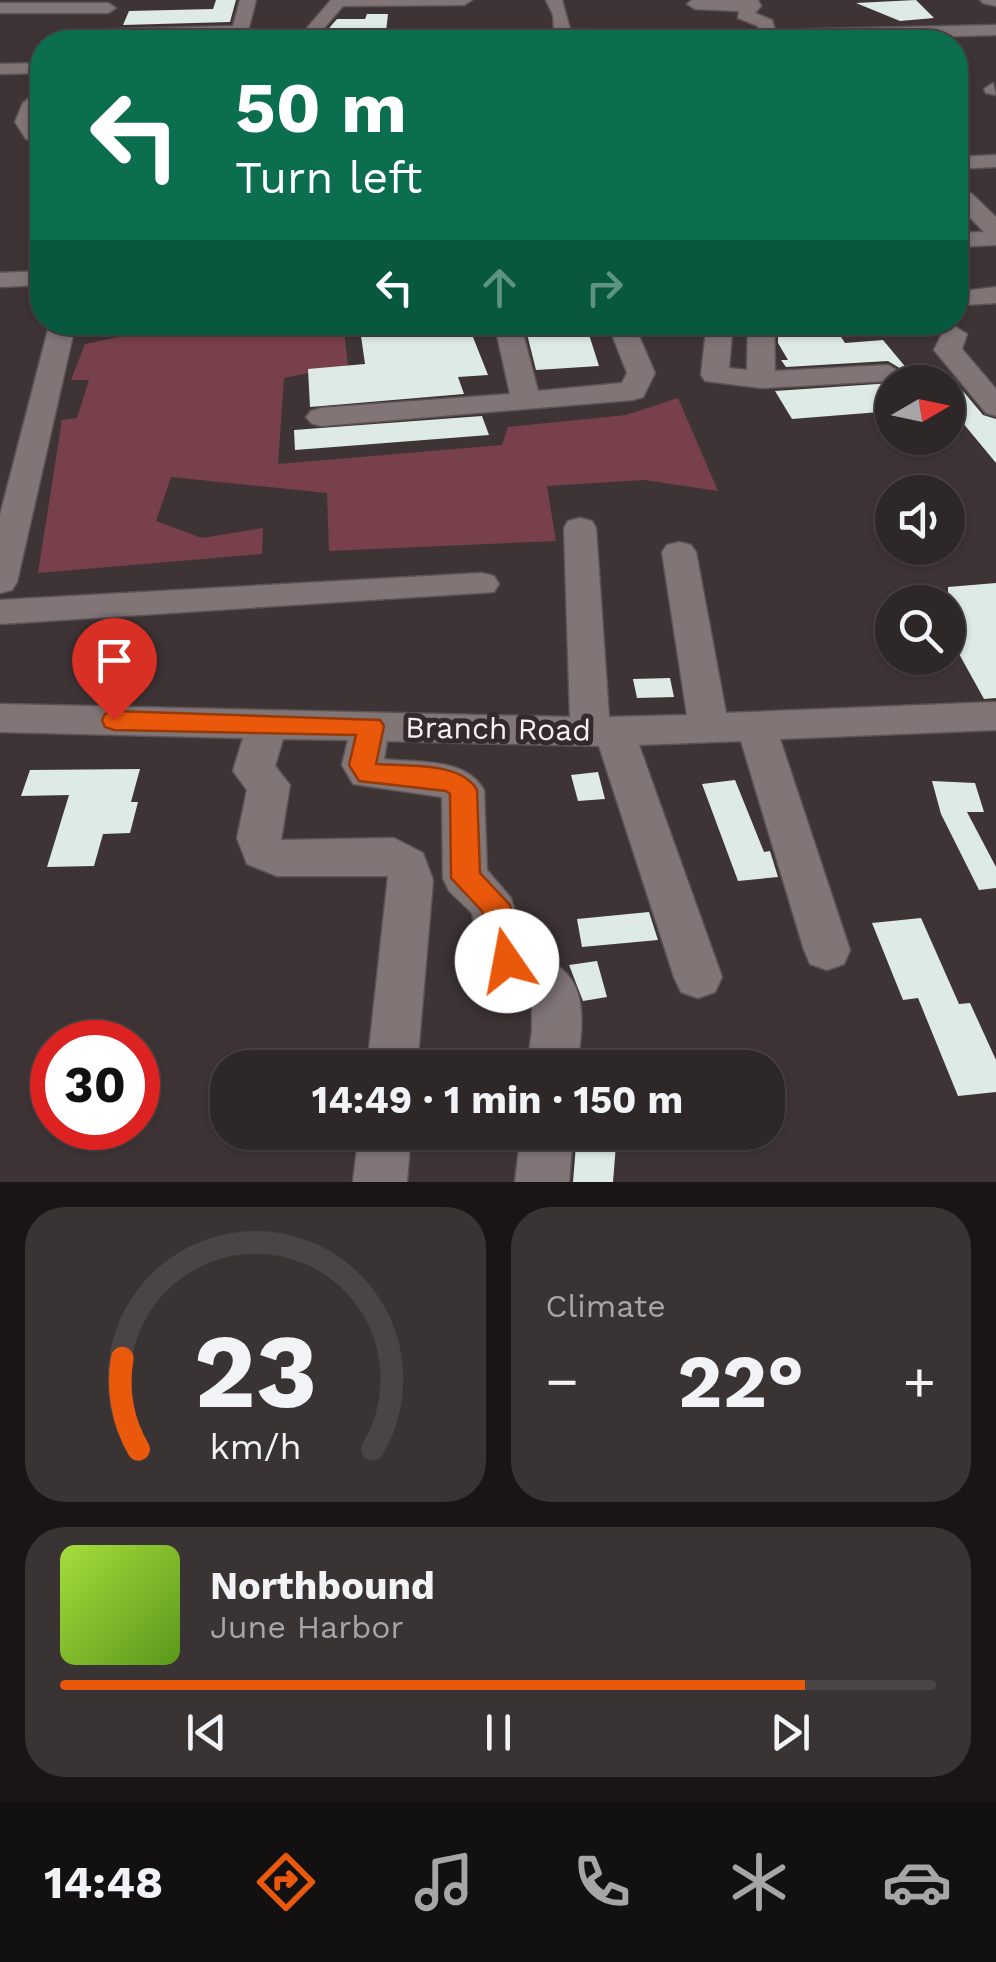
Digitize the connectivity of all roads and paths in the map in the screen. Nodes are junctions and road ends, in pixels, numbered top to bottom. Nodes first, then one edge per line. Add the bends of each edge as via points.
1 (464, 0) edge
2 (988, 0) edge
3 (339, 1) edge
4 (996, 1) edge
5 (251, 3) edge
6 (746, 3) edge
7 (116, 6) edge
8 (226, 8) dead end
9 (2, 9) edge
10 (692, 9) edge
11 (88, 30) edge
12 (240, 30) edge
13 (252, 30) edge
14 (313, 30) edge
15 (766, 30) edge
16 (996, 30) edge
17 (968, 32) edge
18 (30, 69) edge
19 (0, 70) edge
20 (968, 154) edge
21 (996, 161) edge
22 (996, 198) edge
23 (968, 200) edge
24 (968, 207) edge
25 (996, 230) edge
26 (996, 238) edge
27 (968, 239) edge
28 (30, 279) edge
29 (0, 280) edge
30 (996, 295) edge
31 (968, 298) edge
32 (61, 335) edge
33 (509, 335) edge
34 (625, 335) edge
35 (719, 335) edge
36 (761, 335) edge
37 (954, 335) edge
38 (875, 374) edge
39 (761, 380) junction
40 (526, 401) junction
41 (996, 407) edge
42 (322, 416) dead end
43 (580, 528) dead end
44 (679, 552) dead end
45 (0, 582) edge
46 (482, 584) dead end
47 (0, 612) edge
48 (996, 716) edge
49 (0, 718) edge
50 (267, 724) junction
51 (371, 726) junction
52 (756, 726) junction
53 (709, 728) junction
54 (602, 732) junction
55 (465, 878) junction
56 (411, 880) junction
57 (827, 950) dead end
58 (698, 977) dead end
59 (394, 1050) edge
60 (554, 1050) edge
61 (383, 1150) edge
62 (545, 1150) edge
63 (380, 1182) edge
64 (542, 1182) edge

1 - 3 street
2 - 4 street
3 - 14 street
5 - 8 street
5 - 12 street
5 - 13 street
6 - 10 street
6 - 15 street via 752,8 744,15 766,23
7 - 9 street
7 - 11 street
16 - 17 street
18 - 19 street
20 - 21 street
22 - 23 street
24 - 25 street
26 - 27 street
28 - 29 street
30 - 31 street
32 - 45 street
33 - 40 street
34 - 40 street via 641,373 633,391
35 - 39 street via 715,375
36 - 39 street
37 - 41 street via 948,350
38 - 39 street
40 - 42 street
43 - 54 street
44 - 53 street
46 - 47 street
48 - 52 street, Branch Road
49 - 50 street, Branch Road
50 - 51 street, Branch Road
50 - 56 street via 253,772 269,785 262,852 277,858 394,856
51 - 54 street, Branch Road
51 - 55 street via 362,765 368,774 452,782 464,790
52 - 53 street, Branch Road
52 - 57 street
53 - 54 street, Branch Road
54 - 58 street
55 - 56 street
55 - 60 street via 495,905 507,961 552,990 558,1005
56 - 59 street
61 - 63 street
62 - 64 street

